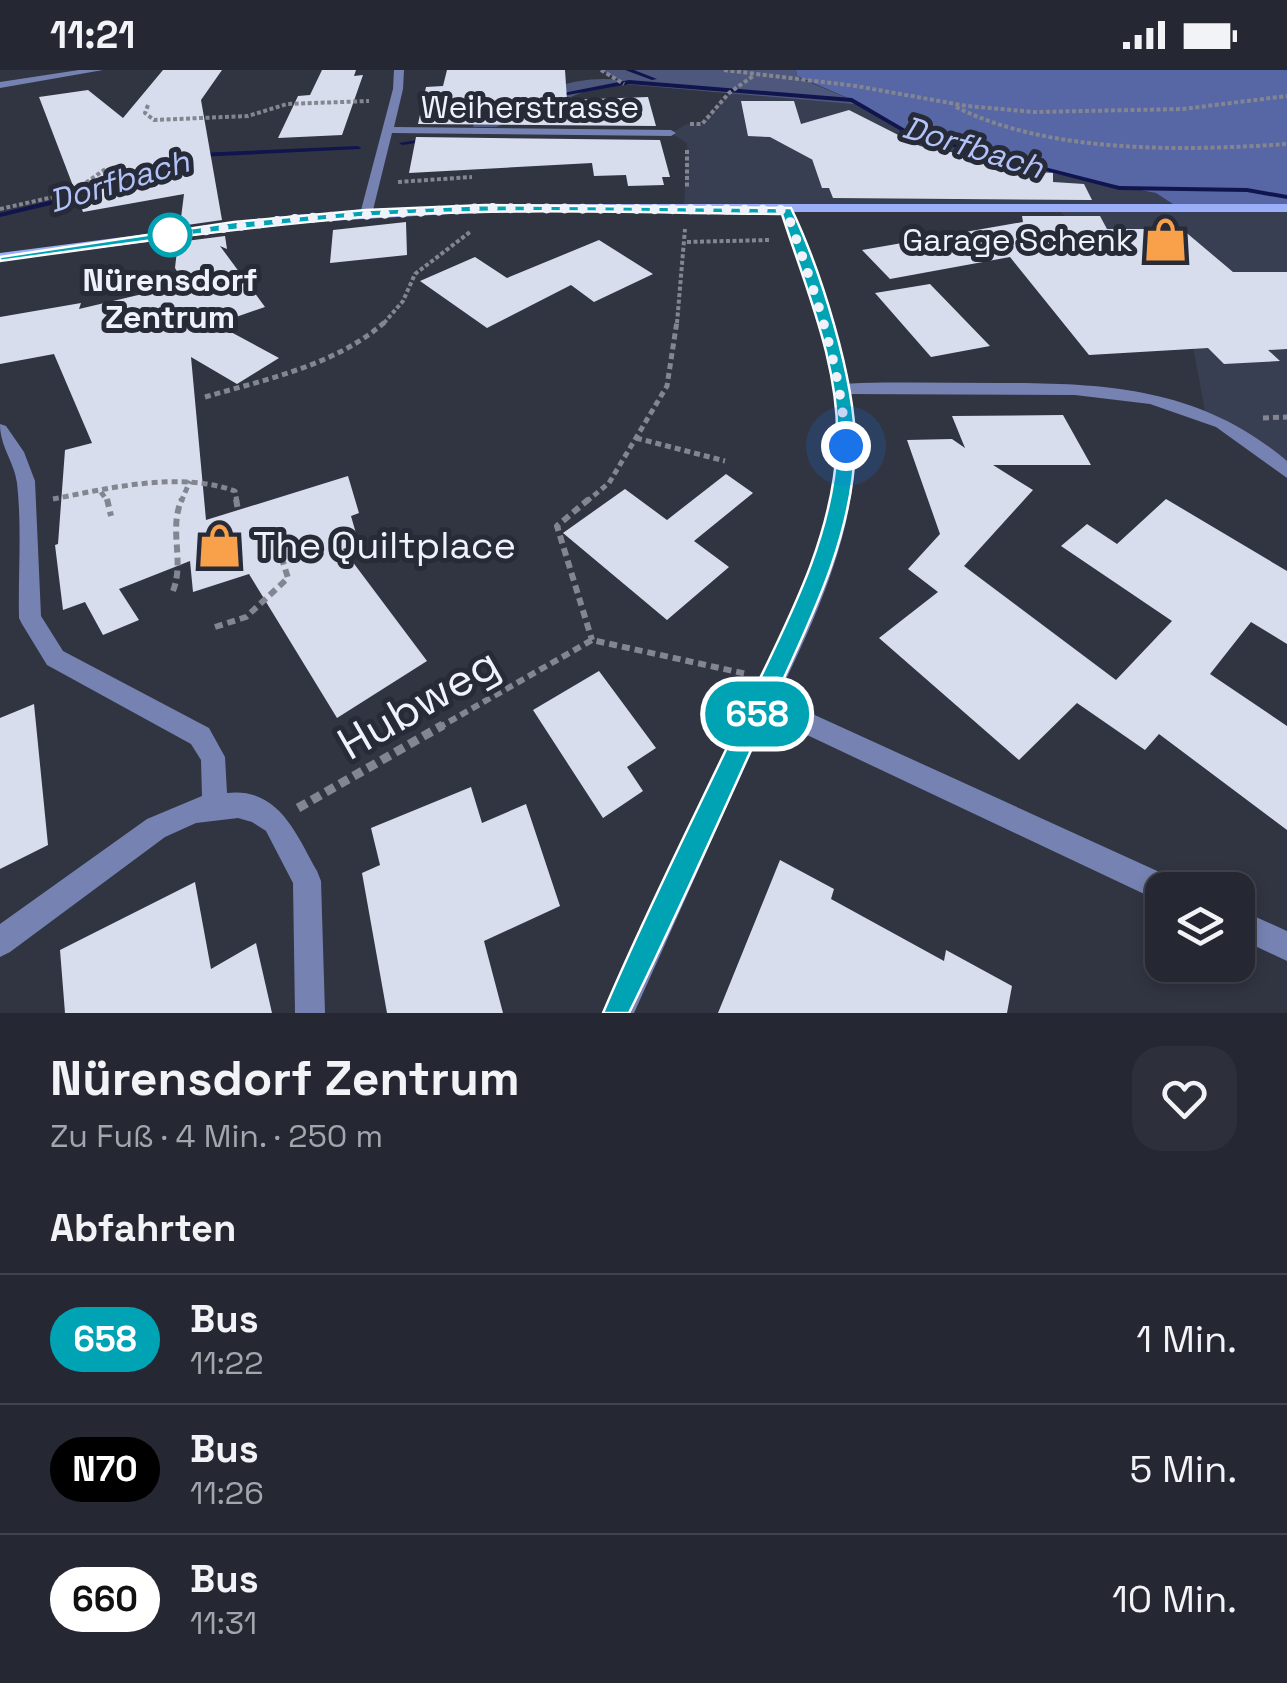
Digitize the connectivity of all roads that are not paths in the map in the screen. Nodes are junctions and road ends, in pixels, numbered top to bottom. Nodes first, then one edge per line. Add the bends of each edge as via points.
1 (98, 70) edge
2 (399, 70) edge
3 (0, 85) edge
4 (388, 130) junction
5 (671, 133) road end
6 (1287, 208) edge
7 (786, 210) junction
8 (366, 214) junction
9 (0, 256) edge
10 (842, 388) junction
11 (0, 430) edge
12 (1287, 471) edge
13 (768, 691) junction
14 (215, 806) junction
15 (1145, 879) edge
16 (1255, 931) edge
17 (0, 942) edge
18 (1287, 946) edge
19 (621, 1012) edge
20 (310, 1013) edge

1 - 3 street
2 - 4 street
4 - 5 street, Weiherstrasse
4 - 8 street
6 - 7 main road
7 - 8 main road
7 - 10 street
8 - 9 main road
10 - 12 street via 1100,388 1153,396 1231,428
10 - 13 street via 841,497 818,578
11 - 14 street via 26,481 30,618 55,658 200,736 212,757
13 - 15 street
13 - 19 street
14 - 17 street via 156,828
14 - 20 street via 258,810 291,845 307,881
16 - 18 street

